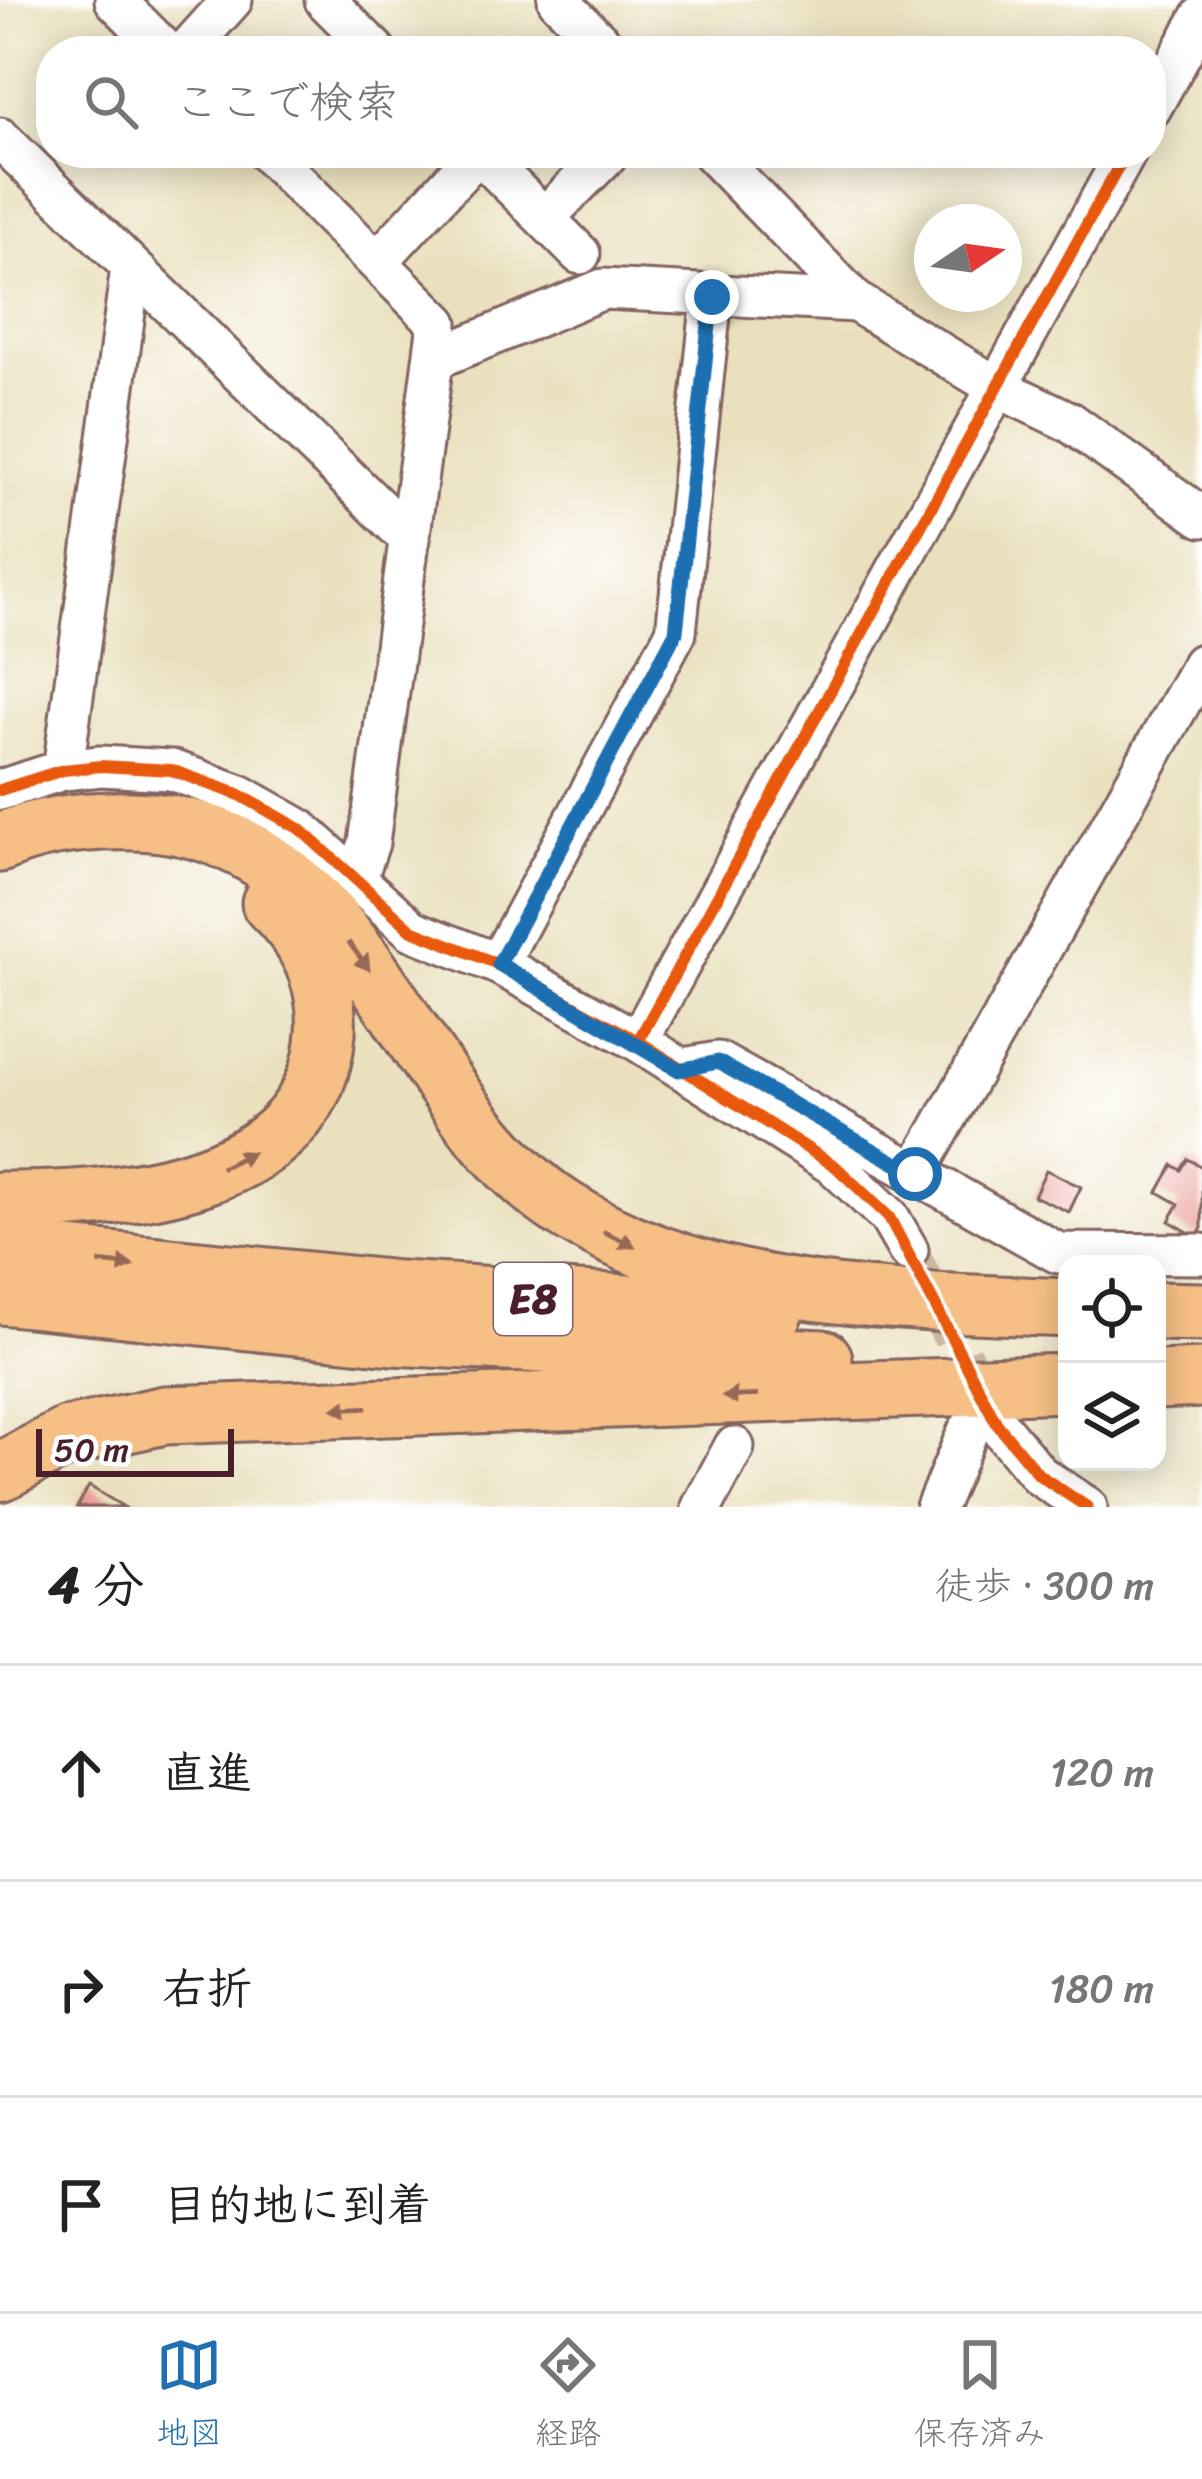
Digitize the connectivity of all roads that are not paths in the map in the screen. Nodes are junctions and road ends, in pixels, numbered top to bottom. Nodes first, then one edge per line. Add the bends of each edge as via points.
1 (115, 0) edge
2 (232, 0) edge
3 (325, 0) edge
4 (558, 0) edge
5 (1171, 0) edge
6 (1202, 15) edge
7 (151, 36) edge
8 (200, 36) edge
9 (351, 36) edge
10 (594, 36) edge
11 (1166, 81) edge
12 (0, 138) edge
13 (283, 168) edge
14 (464, 168) edge
15 (493, 168) edge
16 (594, 168) edge
17 (726, 168) edge
18 (1118, 168) edge
19 (544, 218) junction
20 (580, 254) dead end
21 (377, 262) junction
22 (131, 268) junction
23 (712, 297) junction
24 (856, 302) junction
25 (433, 360) junction
26 (998, 387) junction
27 (1202, 517) edge
28 (410, 538) junction
29 (1202, 664) edge
30 (64, 770) junction
31 (0, 790) edge
32 (0, 843) edge
33 (0, 874) edge
34 (357, 878) junction
35 (499, 964) junction
36 (638, 1041) junction
37 (679, 1070) junction
38 (915, 1174) junction
39 (0, 1201) edge
40 (0, 1250) edge
41 (908, 1250) tunnel mouth
42 (1202, 1254) edge
43 (0, 1295) edge
44 (1058, 1308) edge
45 (1166, 1311) edge
46 (1202, 1312) edge
47 (1058, 1324) edge
48 (1166, 1326) edge
49 (1202, 1327) edge
50 (1058, 1368) edge
51 (1166, 1371) edge
52 (1202, 1375) edge
53 (1166, 1379) edge
54 (1058, 1383) edge
55 (734, 1448) dead end
56 (0, 1472) edge
57 (702, 1507) edge
58 (936, 1507) edge
59 (1087, 1507) edge

1 - 7 street
2 - 8 street
3 - 9 street
4 - 10 street
5 - 6 street
6 - 11 street
12 - 22 street
13 - 21 street
14 - 21 street
15 - 19 street
16 - 19 street
17 - 24 street
18 - 26 street
19 - 20 street
21 - 25 street via 438,323
22 - 28 street
22 - 30 street
23 - 24 street
23 - 25 street via 603,289
23 - 35 street via 676,632
24 - 26 street
25 - 28 street
26 - 27 street via 1070,422
26 - 36 street
28 - 34 street via 369,843
29 - 38 street
30 - 31 street
30 - 34 street via 171,770 240,794 300,829
32 -> 44 highway via 60,826 154,822 200,830 287,875 359,954 475,1127 560,1207 610,1235 718,1274 776,1285
39 -> 33 highway via 137,1193 187,1182 264,1146 312,1085 327,1012 305,943 256,890 223,870 182,855 98,848
34 - 35 street via 412,930
35 - 36 street
36 - 37 street
37 - 38 street via 718,1062
37 - 41 street via 835,1166 889,1216
38 - 42 street via 1058,1253
40 -> 47 highway, E8 via 399,1290
43 - 50 highway, E8 via 392,1336
45 - 46 highway
48 - 49 highway
51 - 52 highway
52 - 53 highway
54 -> 56 highway via 165,1415 68,1436
55 - 57 street
58 - 59 street via 982,1428

